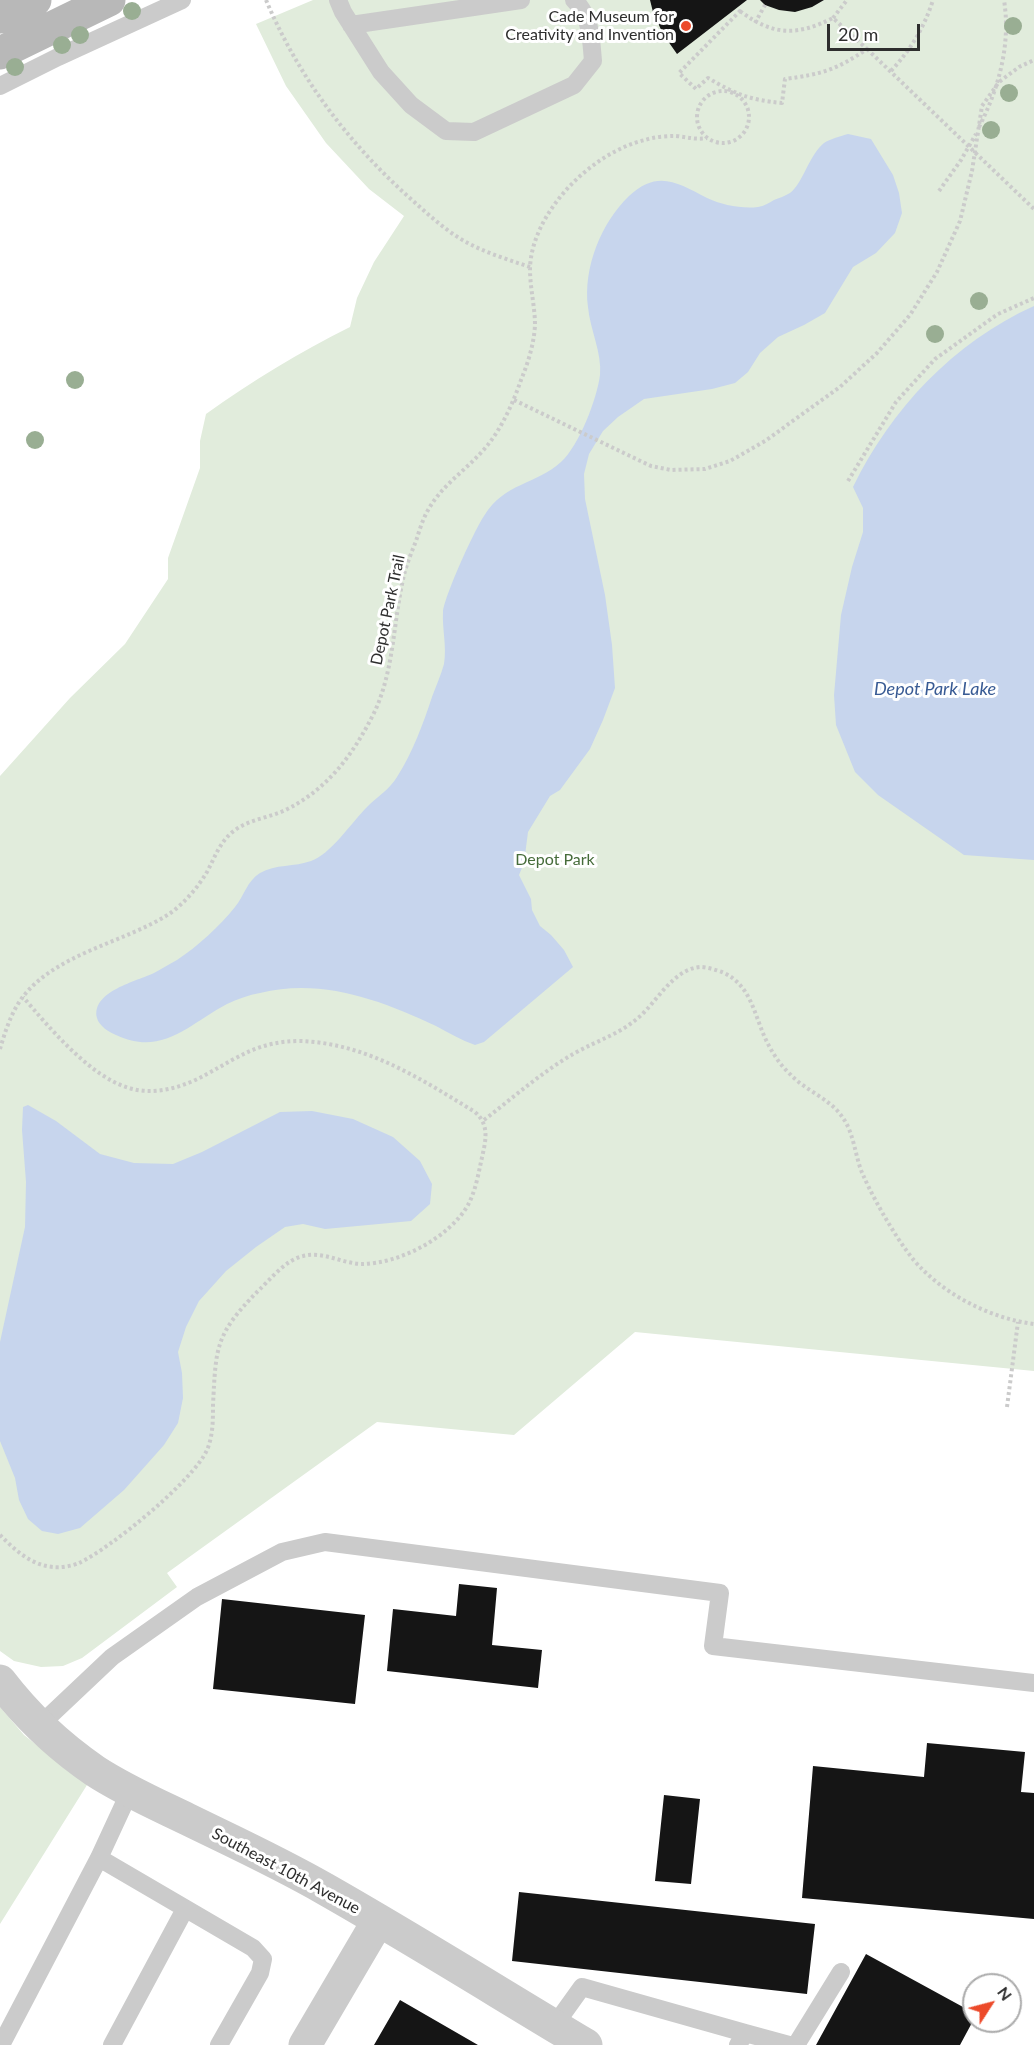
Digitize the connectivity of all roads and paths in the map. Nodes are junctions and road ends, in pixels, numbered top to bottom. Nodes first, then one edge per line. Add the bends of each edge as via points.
1 (35, 0) edge
2 (109, 0) edge
3 (182, 0) edge
4 (266, 0) edge
5 (338, 0) edge
6 (521, 0) edge
7 (574, 0) edge
8 (847, 0) edge
9 (933, 0) edge
10 (1004, 0) edge
11 (765, 5) dead end
12 (0, 17) edge
13 (833, 18) junction
14 (755, 23) junction
15 (351, 25) junction
16 (867, 49) junction
17 (0, 53) edge
18 (1034, 60) edge
19 (891, 71) junction
20 (999, 82) junction
21 (0, 86) edge
22 (735, 94) junction
23 (978, 131) junction
24 (707, 138) junction
25 (970, 146) junction
26 (975, 151) junction
27 (939, 191) dead end
28 (1034, 209) edge
29 (530, 267) junction
30 (1034, 298) edge
31 (514, 400) junction
32 (849, 481) dead end
33 (23, 997) junction
34 (0, 1050) edge
35 (484, 1120) junction
36 (1018, 1322) junction
37 (1034, 1324) edge
38 (1008, 1407) dead end
39 (0, 1535) edge
40 (0, 1681) edge
41 (1034, 1683) edge
42 (40, 1725) junction
43 (130, 1791) junction
44 (99, 1858) junction
45 (185, 1909) junction
46 (378, 1921) junction
47 (841, 1972) dead end
48 (554, 2026) junction
49 (742, 2039) edge
50 (1, 2045) edge
51 (112, 2045) edge
52 (219, 2045) edge
53 (305, 2045) edge
54 (586, 2045) edge
55 (789, 2045) edge
56 (796, 2045) edge

1 - 12 main road
2 - 17 main road
3 - 21 lane
4 - 29 path via 311,88 374,165 439,224 466,242
5 - 15 lane
6 - 15 lane
7 - 15 lane via 583,9 591,33 593,61 574,85 474,132 446,131 411,105 381,72
8 - 13 path
9 - 19 path via 922,31
10 - 20 path via 1006,30
11 - 14 path
13 - 14 path via 798,31
13 - 16 path
14 - 22 path via 740,11 679,73 696,88 708,78
16 - 19 path
16 - 22 path via 843,65 819,74 785,79 782,103
18 - 20 path
19 - 25 path
20 - 23 path via 982,106
22 - 24 path via 718,92 699,107 698,123
22 - 24 path via 747,107 745,132 731,142
23 - 25 path
23 - 26 path
24 - 29 path, Depot Park Trail via 646,139 622,147 592,165 568,188 545,220 533,245
25 - 26 path
25 - 27 path
26 - 28 path
26 - 31 path via 960,221 937,272 910,315 878,353 840,387 730,461 705,469 651,466
29 - 31 path, Depot Park Trail via 535,325 529,362
30 - 32 path via 998,314 935,359 896,402
31 - 33 path, Depot Park Trail via 486,447 451,479 425,514 405,572 389,667 376,709 336,774 310,796 234,831 219,846 189,897 170,913 66,963
33 - 34 path, Depot Park Trail via 8,1023
33 - 35 path via 78,1055 108,1079 128,1088 149,1091 185,1084 248,1050 299,1041 356,1050 403,1069
35 - 36 path via 575,1053 620,1033 683,973 700,967 716,970 734,980 748,996 767,1043 791,1076 842,1116 863,1176 920,1267 964,1300
35 - 39 path via 485,1140 477,1181 469,1204 448,1230 396,1258 360,1264 315,1254 301,1256 287,1264 227,1325 215,1362 208,1447 202,1460 157,1506 77,1564 36,1564
36 - 37 path
36 - 38 path
40 - 42 street, Southeast 10th Avenue
41 - 42 lane via 713,1646 720,1593 325,1542 282,1552 197,1597 112,1657
42 - 43 street, Southeast 10th Avenue via 94,1770
43 - 44 lane
43 - 46 street, Southeast 10th Avenue via 325,1888
44 - 45 lane
44 - 50 lane
45 - 51 lane
45 - 52 lane via 253,1948 263,1959 260,1973
46 - 48 street, Southeast 10th Avenue
46 - 53 street
47 - 56 lane
48 - 49 lane via 582,1987
48 - 54 street, Southeast 10th Avenue
49 - 55 lane

